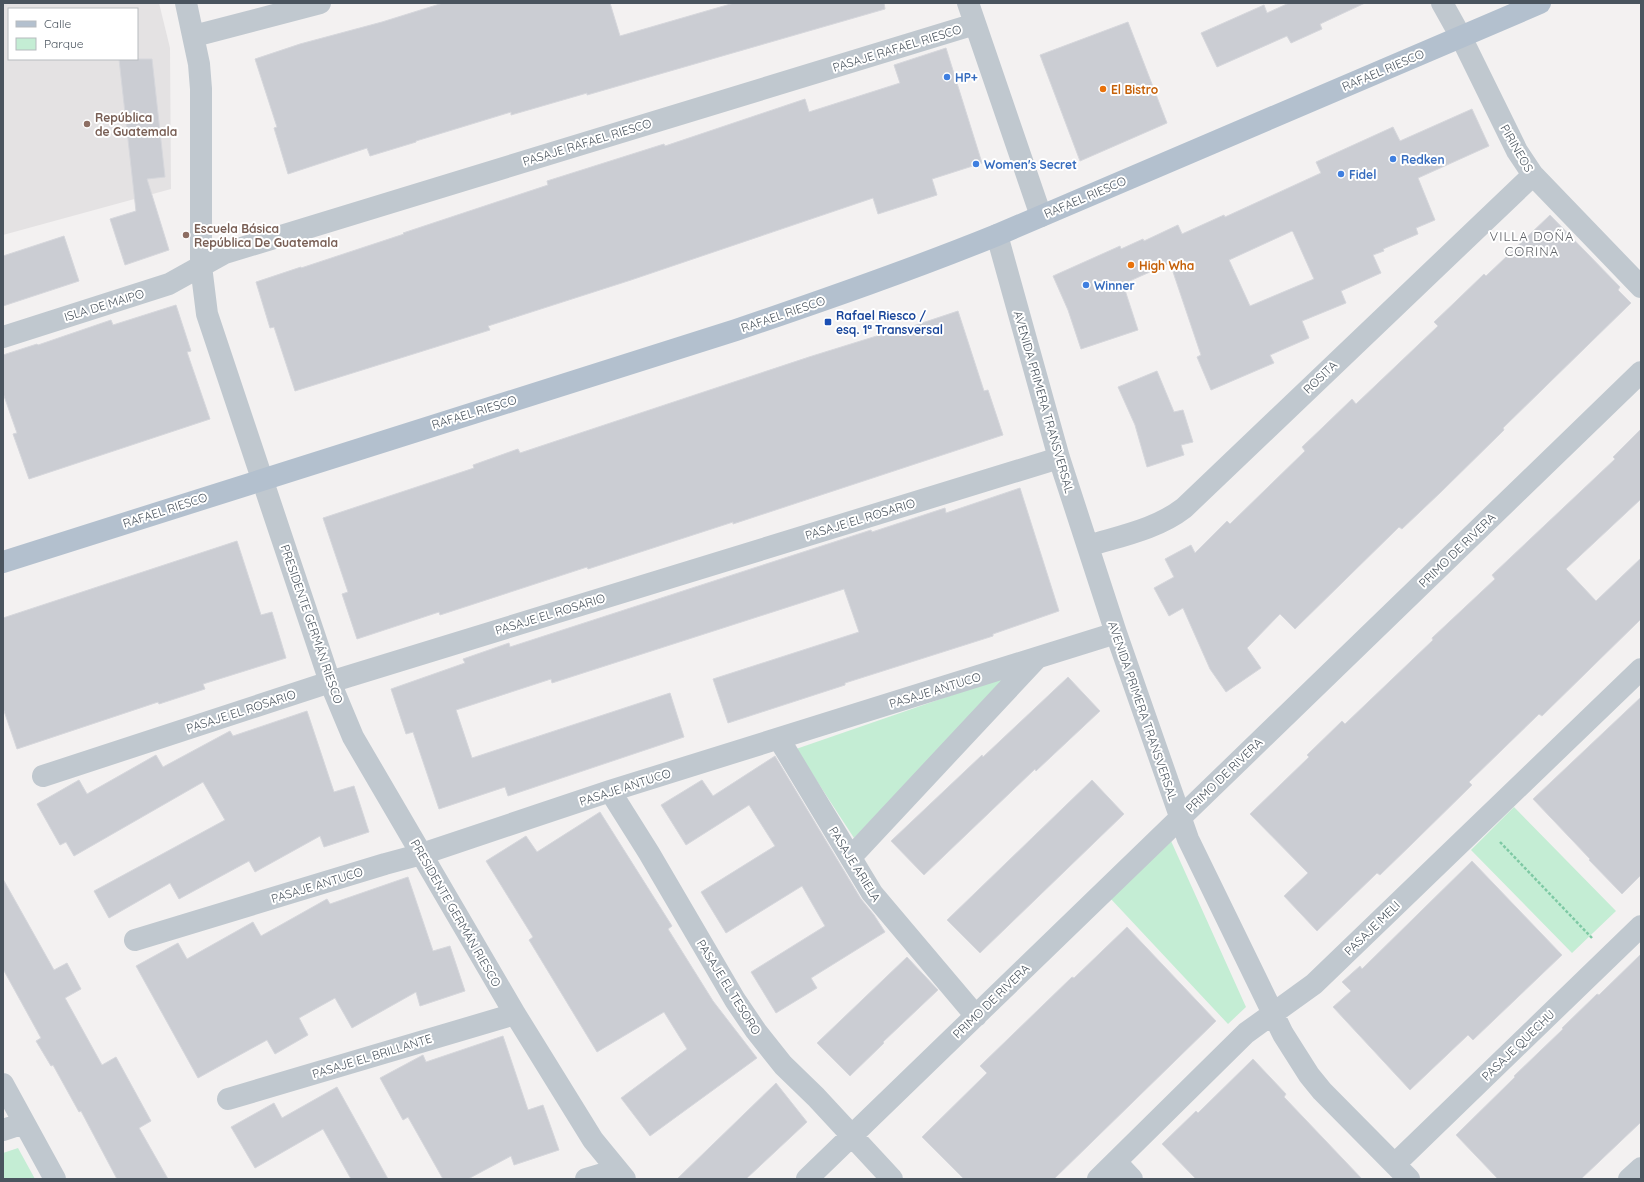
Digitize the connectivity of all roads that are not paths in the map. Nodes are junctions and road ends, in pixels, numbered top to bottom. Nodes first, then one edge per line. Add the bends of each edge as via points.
1 (186, 3) edge
2 (320, 3) edge
3 (968, 3) edge
4 (1442, 3) edge
5 (1540, 3) edge
6 (975, 24) junction
7 (194, 36) junction
8 (1461, 37) junction
9 (1533, 175) junction
10 (1041, 216) junction
11 (997, 235) junction
12 (202, 266) junction
13 (1641, 287) edge
14 (3, 336) edge
15 (1641, 372) edge
16 (1059, 458) junction
17 (262, 479) junction
18 (1088, 546) junction
19 (3, 562) edge
20 (1116, 634) junction
21 (1038, 657) junction
22 (1641, 669) edge
23 (330, 682) junction
24 (779, 739) junction
25 (43, 776) dead end
26 (610, 791) junction
27 (1181, 817) junction
28 (422, 854) junction
29 (851, 857) junction
30 (1641, 926) edge
31 (135, 940) dead end
32 (1273, 1013) junction
33 (515, 1014) junction
34 (976, 1016) junction
35 (3, 1084) edge
36 (228, 1099) dead end
37 (24, 1123) junction
38 (3, 1130) edge
39 (852, 1135) junction
40 (1116, 1162) junction
41 (1641, 1168) edge
42 (1402, 1172) edge
43 (621, 1174) edge
44 (55, 1179) edge
45 (586, 1179) edge
46 (807, 1179) edge
47 (892, 1179) edge
48 (1098, 1179) edge
49 (1132, 1179) edge
50 (1629, 1179) edge

1 - 7 street, PRESIDENTE GERMÁN RIESCO
2 - 7 street
3 - 6 street
4 - 8 street, PIRINEOS
5 - 8 main road, RAFAEL RIESCO
6 - 10 street
6 - 12 street, PASAJE RAFAEL RIESCO via 225,253
7 - 12 street, PRESIDENTE GERMÁN RIESCO via 201,89
8 - 9 street, PIRINEOS via 1517,151
8 - 10 main road, RAFAEL RIESCO
9 - 13 street, PIRINEOS
9 - 18 street, ROSITA via 1184,508 1154,525
10 - 11 main road, RAFAEL RIESCO
11 - 16 street, AVENIDA PRIMERA TRANSVERSAL
11 - 17 main road, RAFAEL RIESCO via 840,295 736,330
12 - 14 street, ISLA DE MAIPO via 169,284
12 - 17 street, PRESIDENTE GERMÁN RIESCO via 204,297 209,320
15 - 27 street, PRIMO DE RIVERA
16 - 18 street, AVENIDA PRIMERA TRANSVERSAL
16 - 23 street, PASAJE EL ROSARIO
17 - 19 main road, RAFAEL RIESCO
17 - 23 street, PRESIDENTE GERMÁN RIESCO
18 - 20 street, AVENIDA PRIMERA TRANSVERSAL
20 - 21 street, PASAJE ANTUCO
20 - 27 street, AVENIDA PRIMERA TRANSVERSAL
21 - 24 street, PASAJE ANTUCO
21 - 29 street
22 - 32 street, PASAJE MELI via 1314,984
23 - 25 street, PASAJE EL ROSARIO
23 - 28 street, PRESIDENTE GERMÁN RIESCO via 354,737
24 - 26 street, PASAJE ANTUCO
24 - 29 street, PASAJE ARIELA
26 - 28 street, PASAJE ANTUCO
26 - 39 street, PASAJE EL TESORO via 756,1031 783,1065
27 - 32 street, AVENIDA PRIMERA TRANSVERSAL via 1188,839
27 - 34 street, PRIMO DE RIVERA
28 - 31 street, PASAJE ANTUCO
28 - 33 street, PRESIDENTE GERMÁN RIESCO
29 - 34 street, PASAJE ARIELA via 884,909
30 - 42 street, PASAJE QUECHU
32 - 40 street, PASAJE MELI via 1246,1033
32 - 42 street, AVENIDA PRIMERA TRANSVERSAL via 1309,1075
33 - 36 street, PASAJE EL BRILLANTE
33 - 43 street, PRESIDENTE GERMÁN RIESCO via 593,1140
34 - 39 street, PRIMO DE RIVERA
35 - 37 street
37 - 38 street
37 - 44 street
39 - 46 street, PRIMO DE RIVERA
39 - 47 street, PASAJE EL TESORO
40 - 48 street, PASAJE MELI
40 - 49 street
41 - 50 street
43 - 45 street

